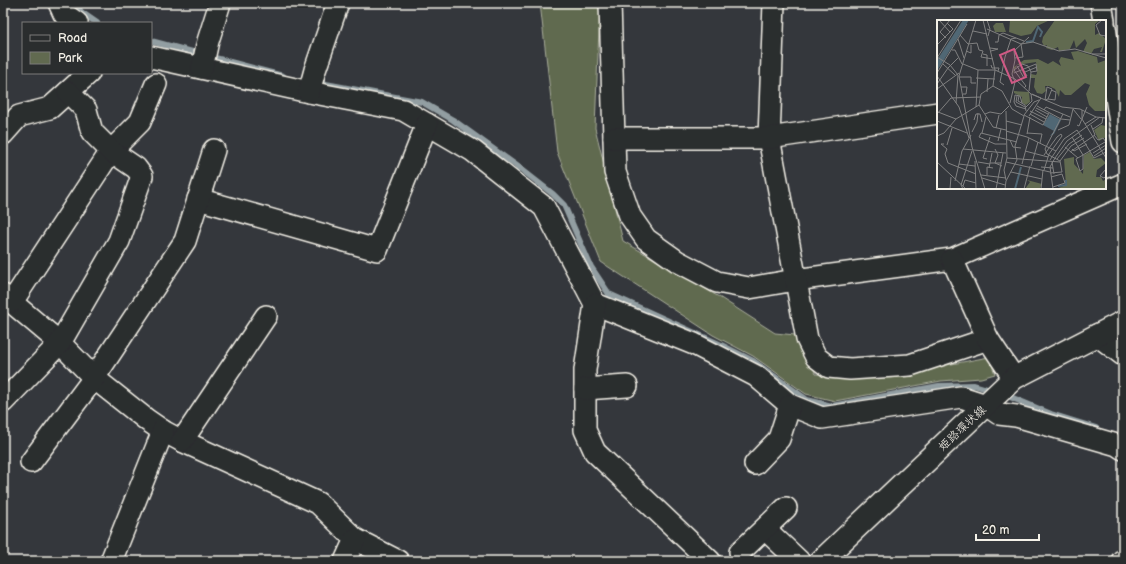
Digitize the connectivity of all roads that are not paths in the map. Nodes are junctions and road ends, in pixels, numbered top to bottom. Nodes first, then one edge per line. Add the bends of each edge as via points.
1 (59, 3) edge
2 (220, 3) edge
3 (338, 3) edge
4 (610, 3) edge
5 (774, 3) edge
6 (1101, 3) edge
7 (1104, 20) edge
8 (76, 22) edge
9 (1106, 40) edge
10 (152, 57) edge
11 (202, 68) junction
12 (88, 74) edge
13 (156, 84) dead end
14 (1110, 87) edge
15 (68, 92) junction
16 (309, 92) junction
17 (937, 112) edge
18 (427, 124) junction
19 (3, 134) edge
20 (614, 138) junction
21 (769, 138) junction
22 (1123, 142) edge
23 (214, 150) dead end
24 (111, 151) junction
25 (1123, 184) edge
26 (198, 199) junction
27 (952, 260) junction
28 (795, 280) junction
29 (7, 299) edge
30 (595, 304) junction
31 (266, 316) dead end
32 (1123, 322) edge
33 (1097, 335) junction
34 (988, 339) junction
35 (60, 343) junction
36 (1123, 355) edge
37 (94, 378) junction
38 (1012, 381) junction
39 (627, 386) dead end
40 (585, 389) junction
41 (990, 401) junction
42 (3, 402) edge
43 (790, 405) junction
44 (163, 431) junction
45 (182, 442) junction
46 (1123, 449) edge
47 (32, 462) dead end
48 (755, 464) dead end
49 (786, 508) dead end
50 (764, 529) junction
51 (355, 539) junction
52 (740, 552) dead end
53 (111, 561) edge
54 (345, 561) edge
55 (398, 561) edge
56 (710, 561) edge
57 (799, 561) edge
58 (821, 561) edge

1 - 8 street via 64,14
2 - 11 street
3 - 16 street via 314,70
4 - 20 street
5 - 21 street
6 - 7 street
9 - 14 street
10 - 11 street
11 - 16 street
12 - 15 street
13 - 24 street via 140,122
14 - 22 street
15 - 19 street via 50,108 19,116
15 - 24 street via 86,110 92,132
16 - 18 street via 403,110
17 - 21 street
18 - 26 street via 377,250
18 - 30 street via 473,151 544,207
20 - 21 street
20 - 28 street via 615,172 630,216 646,239 677,261 717,282 749,288
21 - 28 street
23 - 26 street
24 - 29 street
24 - 35 street via 136,168 142,176 119,241
25 - 27 street
26 - 37 street via 186,241
27 - 28 street
27 - 34 street
28 - 34 street via 807,339 816,357 829,367 850,369 910,365
29 - 35 street
30 - 40 street via 585,370
30 - 43 street via 694,344 756,376
31 - 45 street
32 - 33 main road, 姫路環状線
33 - 36 street
33 - 38 main road, 姫路環状線
34 - 38 street
35 - 37 street
35 - 42 street
37 - 44 street
37 - 47 street
38 - 41 main road, 姫路環状線
39 - 40 street
40 - 56 street via 585,430 595,452
41 - 43 street via 961,397 822,418
41 - 46 street via 999,414 1024,418 1117,445
41 - 58 main road, 姫路環状線
43 - 48 street via 779,438
44 - 45 street
44 - 53 street
45 - 51 street via 318,503
49 - 50 street
50 - 52 street
50 - 57 street
51 - 54 street
51 - 55 street

